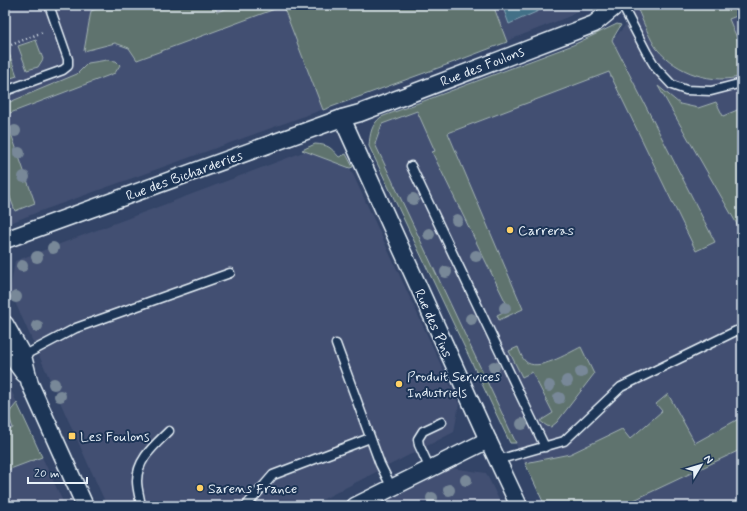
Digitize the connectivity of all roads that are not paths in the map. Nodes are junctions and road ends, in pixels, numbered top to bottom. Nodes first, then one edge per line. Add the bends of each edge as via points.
1 (49, 5) edge
2 (617, 5) edge
3 (622, 5) edge
4 (742, 83) edge
5 (5, 91) edge
6 (342, 118) junction
7 (411, 166) dead end
8 (5, 240) edge
9 (230, 274) dead end
10 (5, 324) edge
11 (736, 332) dead end
12 (336, 344) dead end
13 (5, 348) edge
14 (23, 356) junction
15 (28, 380) junction
16 (442, 422) dead end
17 (169, 431) dead end
18 (370, 438) junction
19 (488, 440) junction
20 (545, 446) junction
21 (497, 460) junction
22 (430, 469) junction
23 (392, 488) junction
24 (85, 506) edge
25 (141, 506) edge
26 (246, 506) edge
27 (355, 506) edge
28 (519, 506) edge

1 - 5 lane via 68,59 68,66
2 - 6 street, Rue des Foulons via 594,24
3 - 4 lane via 656,68 672,86 686,90 711,91
6 - 8 street, Rue des Bicharderies
6 - 19 street, Rue des Pins
7 - 20 lane
9 - 14 lane via 76,328
10 - 14 street
11 - 20 lane via 621,387 564,441
12 - 18 lane
13 - 15 street
14 - 15 street
15 - 24 street
16 - 22 lane via 423,431 418,439
17 - 25 lane via 141,462 137,480
18 - 23 lane
18 - 26 lane via 273,475
19 - 21 street, Rue des Pins
19 - 22 street
20 - 21 lane
21 - 28 street, Rue des Pins
22 - 23 street
23 - 27 street

